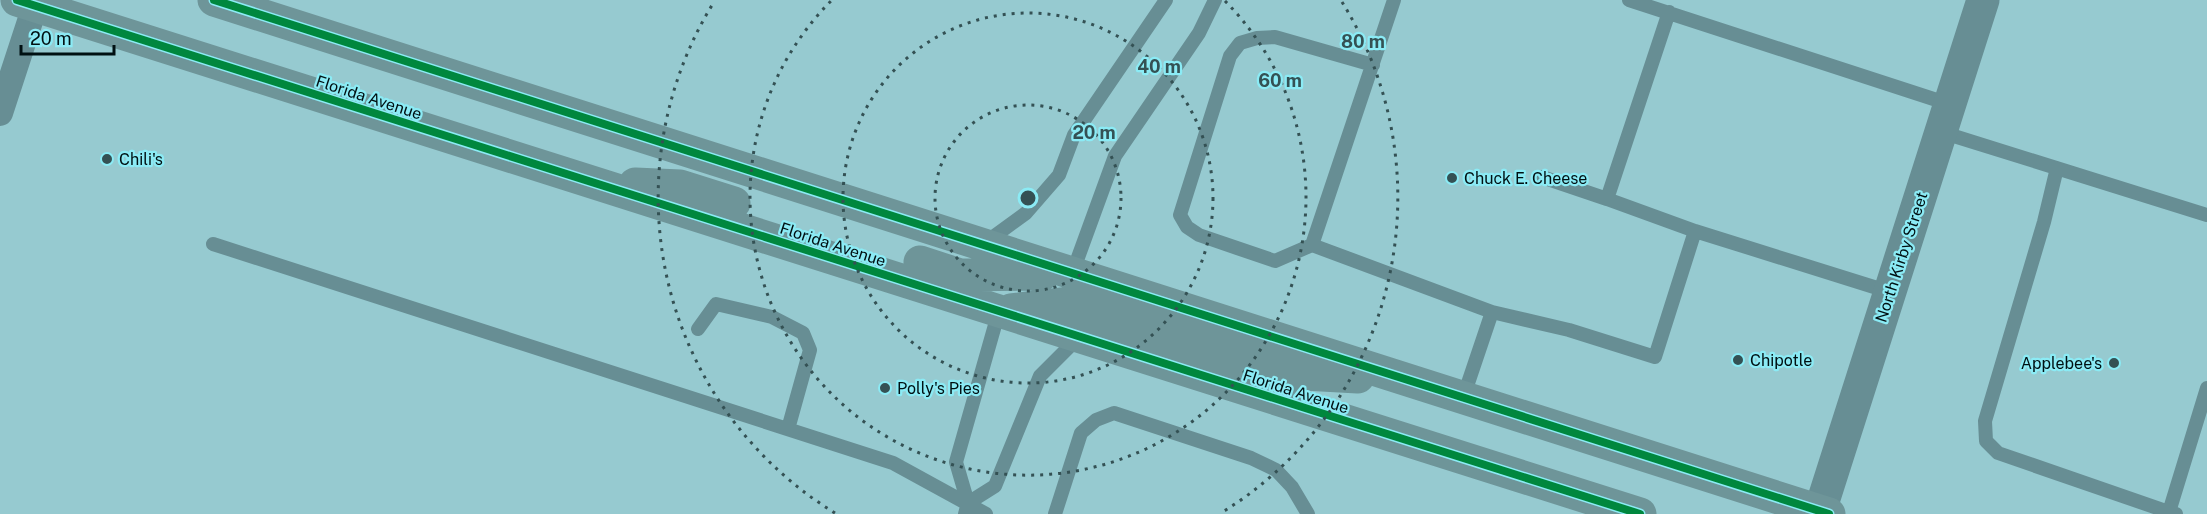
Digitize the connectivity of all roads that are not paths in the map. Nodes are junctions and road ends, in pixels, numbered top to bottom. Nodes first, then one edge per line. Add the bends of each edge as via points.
1 (214, 0) edge
2 (1166, 0) edge
3 (1215, 0) edge
4 (1394, 0) edge
5 (1629, 0) edge
6 (1983, 0) edge
7 (29, 2) edge
8 (1669, 12) junction
9 (1372, 65) junction
10 (0, 113) edge
11 (1945, 118) junction
12 (2057, 168) junction
13 (1542, 177) dead end
14 (616, 189) junction
15 (1607, 199) junction
16 (2207, 215) edge
17 (1695, 231) junction
18 (213, 244) dead end
19 (982, 245) junction
20 (1312, 245) junction
21 (1072, 274) junction
22 (1890, 292) junction
23 (999, 311) junction
24 (1492, 312) junction
25 (698, 329) dead end
26 (1080, 336) junction
27 (1405, 380) junction
28 (2207, 388) edge
29 (1463, 398) junction
30 (788, 429) junction
31 (967, 508) edge
32 (1822, 513) edge
33 (2173, 513) edge
34 (986, 514) edge
35 (1055, 514) edge
36 (1308, 514) edge
37 (1640, 514) edge

1 - 19 main road
2 - 19 lane via 1074,135 1059,175 1026,213
3 - 21 lane via 1199,33 1115,156
4 - 9 lane
5 - 8 lane
6 - 11 street, North Kirby Street
7 - 10 street
7 - 14 main road, Florida Avenue
8 - 11 lane
8 - 15 lane
9 - 20 lane
9 - 20 lane via 1275,37 1240,43 1230,56 1180,215 1187,227 1199,235 1275,261
11 - 12 lane
11 - 22 street, North Kirby Street
12 - 16 lane
12 - 33 lane via 1984,421 1986,441 1998,453
13 - 15 lane
14 - 21 main road via 638,183 680,186 960,275
14 - 23 main road, Florida Avenue
15 - 17 lane
17 - 22 lane
17 - 24 lane via 1655,357 1569,330
18 - 30 lane
19 - 21 main road
20 - 24 lane
21 - 27 main road
22 - 32 street, North Kirby Street
23 - 26 main road, Florida Avenue
23 - 27 main road via 1079,302 1304,374
23 - 31 lane via 956,462
24 - 29 lane
25 - 30 lane via 716,304 772,317 803,333 810,350
26 - 31 lane via 1040,376 995,486
26 - 37 main road, Florida Avenue
27 - 29 main road
28 - 33 lane
29 - 32 main road
30 - 31 lane via 893,463
31 - 34 lane
35 - 36 lane via 1081,433 1096,420 1114,413 1251,458 1276,470

